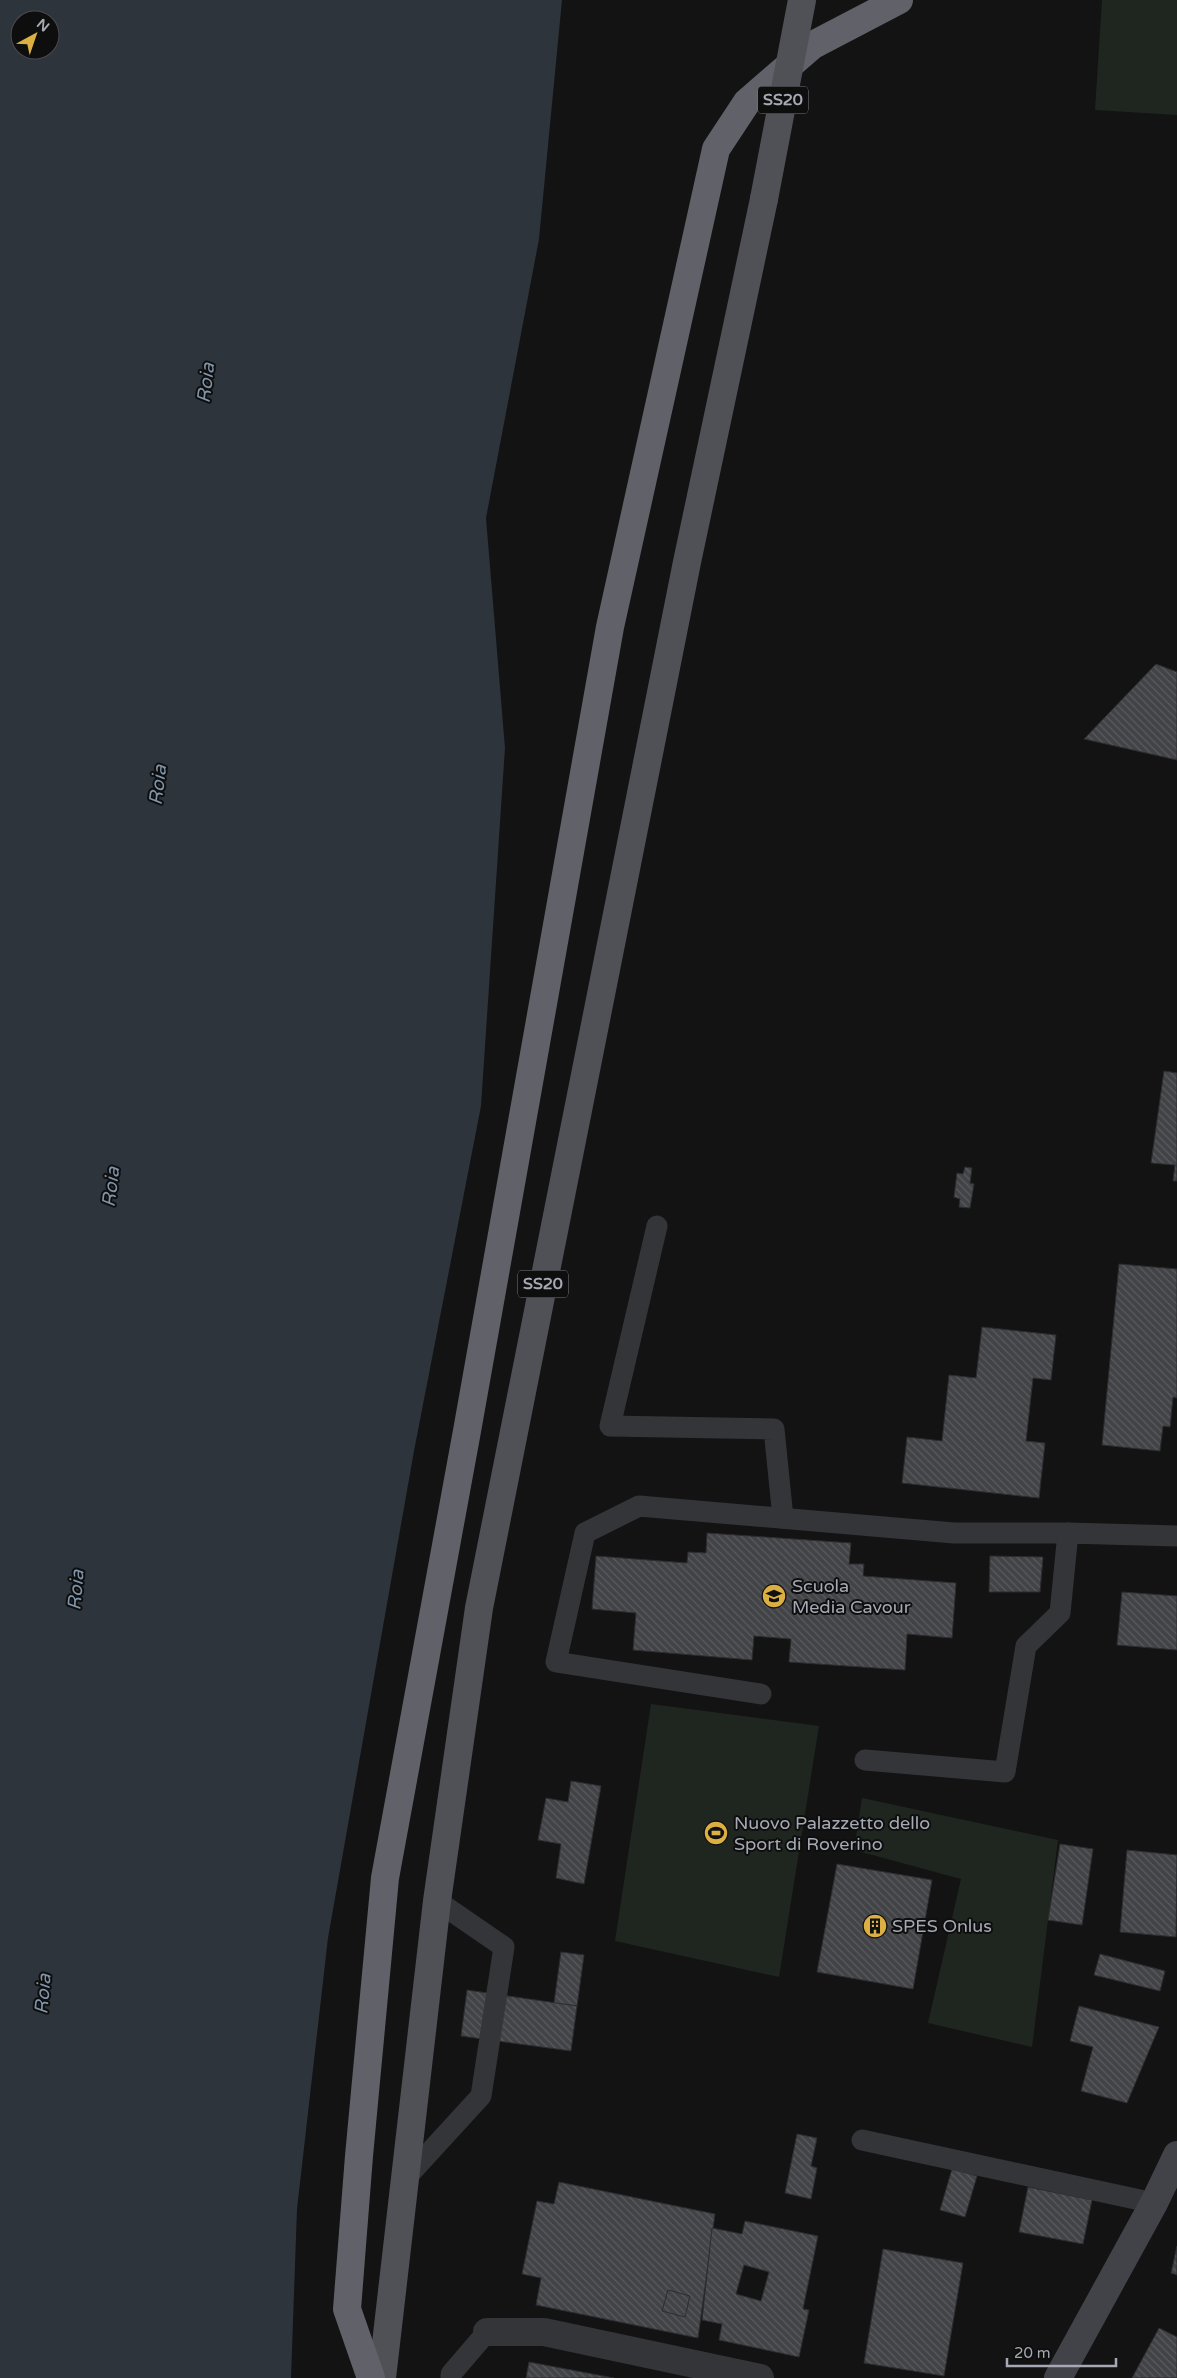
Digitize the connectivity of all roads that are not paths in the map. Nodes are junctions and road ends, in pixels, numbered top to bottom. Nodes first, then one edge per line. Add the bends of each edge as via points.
1 (802, 0) edge
2 (899, 0) edge
3 (657, 1226) dead end
4 (783, 1518) junction
5 (1068, 1533) junction
6 (1177, 1536) edge
7 (761, 1694) dead end
8 (865, 1760) dead end
9 (437, 1901) junction
10 (862, 2140) dead end
11 (1177, 2154) edge
12 (405, 2179) junction
13 (1154, 2203) junction
14 (486, 2332) joint
15 (371, 2378) edge
16 (382, 2378) edge
17 (451, 2378) edge
18 (760, 2378) edge
19 (1058, 2378) edge

1 - 9 main road, SS20, bridge via 478,1608
2 - 15 highway via 813,45 748,102 716,149 610,626 385,1878 347,2309
3 - 4 lane via 610,1426 774,1430
4 - 5 lane via 954,1533
4 - 7 lane via 639,1506 586,1532 556,1662
5 - 6 lane
5 - 8 lane via 1060,1612 1026,1646 1005,1772
9 - 12 main road, SS20
9 - 12 lane via 504,1947 482,2096
10 - 13 lane
11 - 13 main road
12 - 16 main road, SS20
13 - 19 main road
14 - 17 lane
14 - 18 street via 544,2332

